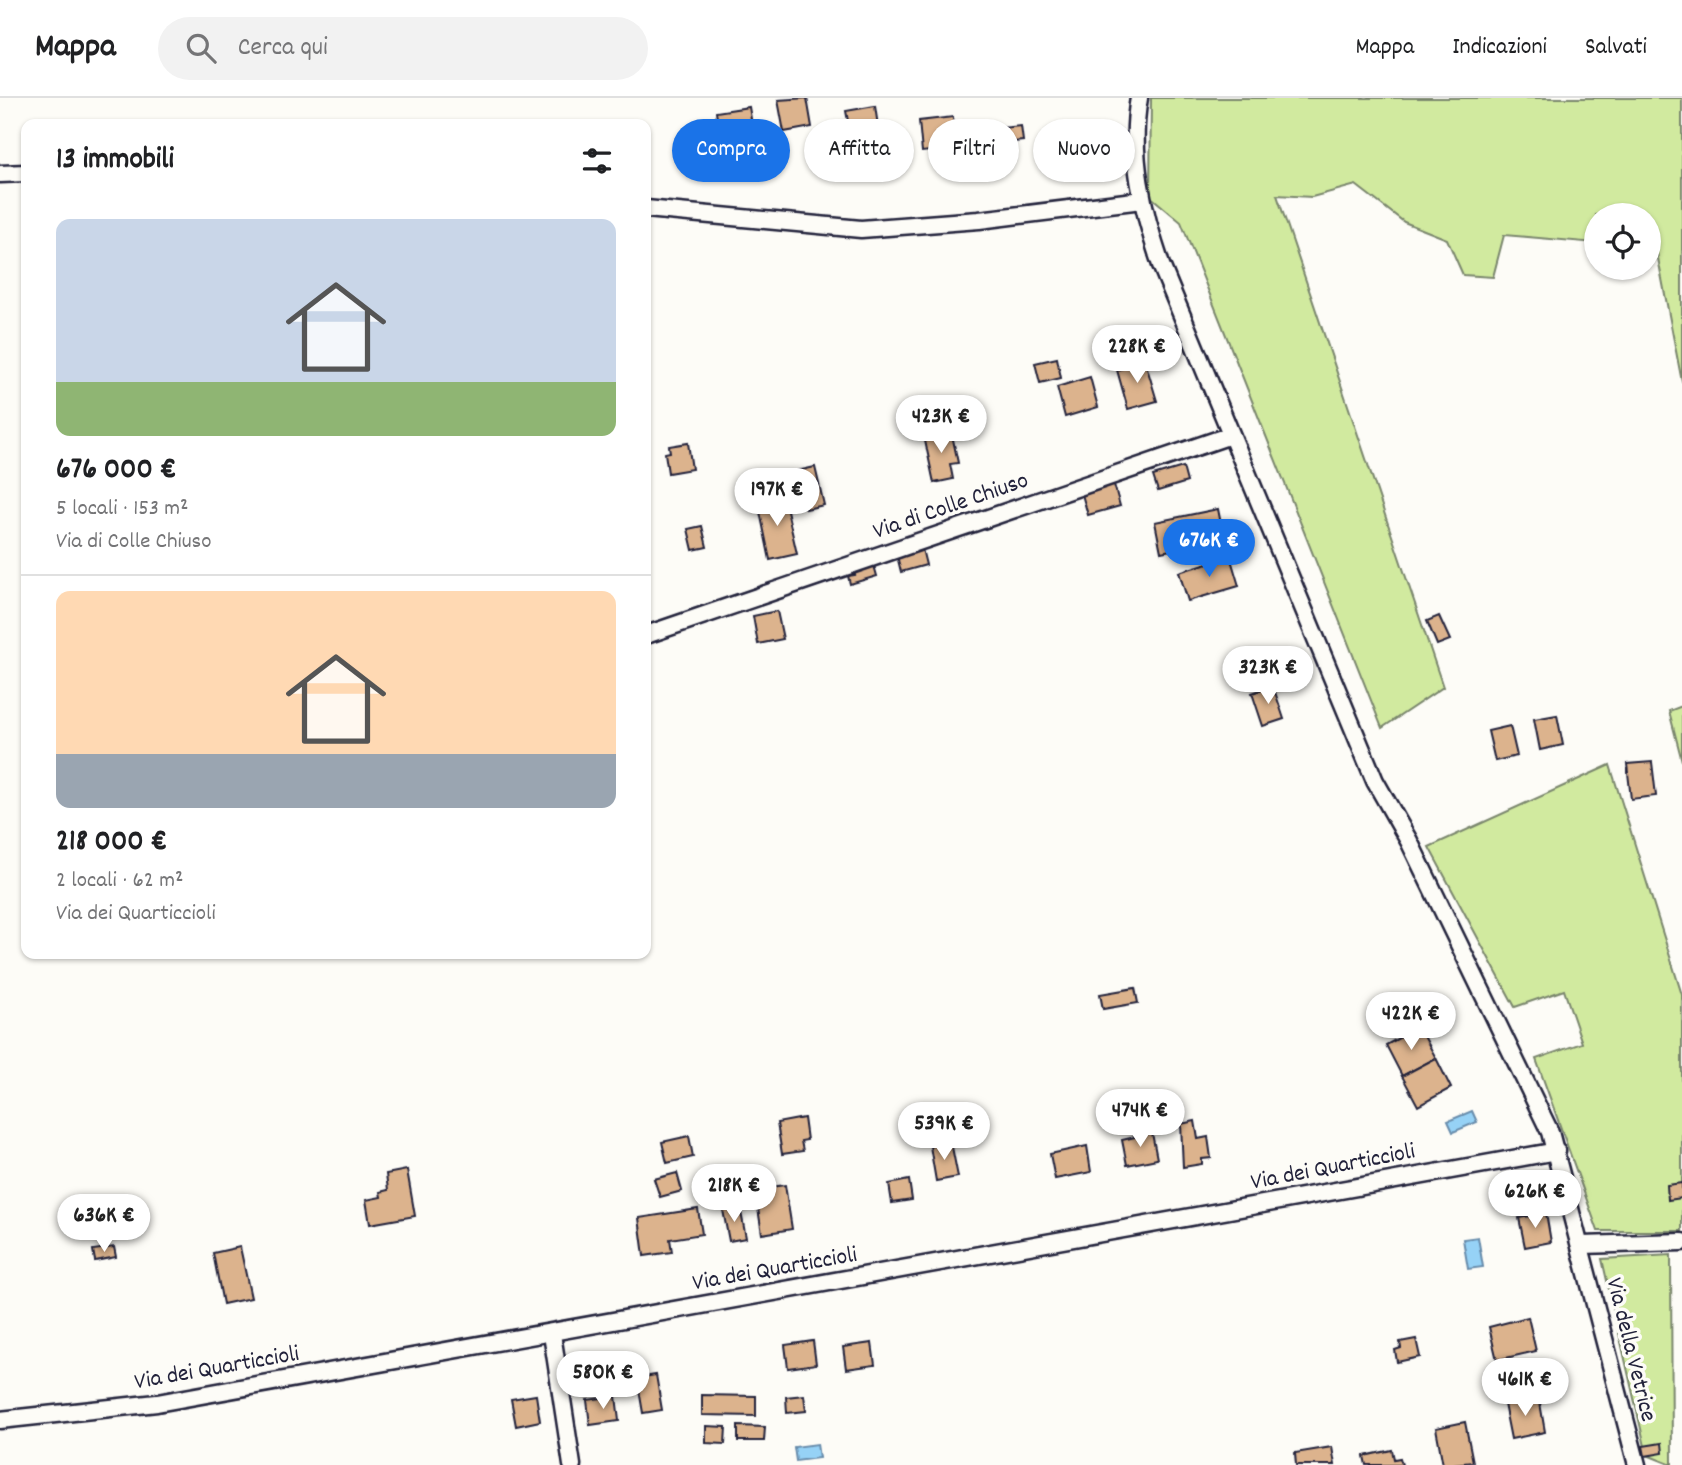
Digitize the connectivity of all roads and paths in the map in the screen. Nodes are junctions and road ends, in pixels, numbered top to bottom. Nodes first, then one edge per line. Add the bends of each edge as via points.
1 (1139, 98) edge
2 (21, 173) edge
3 (0, 174) edge
4 (1142, 200) junction
5 (651, 209) edge
6 (1231, 435) junction
7 (651, 633) edge
8 (1557, 1151) junction
9 (1682, 1242) edge
10 (1582, 1245) junction
11 (552, 1334) junction
12 (0, 1420) edge
13 (572, 1465) edge
14 (1637, 1465) edge

1 - 4 street via 1136,143
2 - 3 street
4 - 5 street via 861,229
4 - 6 street, Via della Vetrice via 1161,265
6 - 7 street, Via di Colle Chiuso
6 - 8 street, Via della Vetrice via 1375,780 1541,1108
8 - 10 street, Via della Vetrice
8 - 11 street, Via dei Quarticcioli
9 - 10 street
10 - 14 street, Via della Vetrice
11 - 12 street, Via dei Quarticcioli via 157,1403
11 - 13 street

